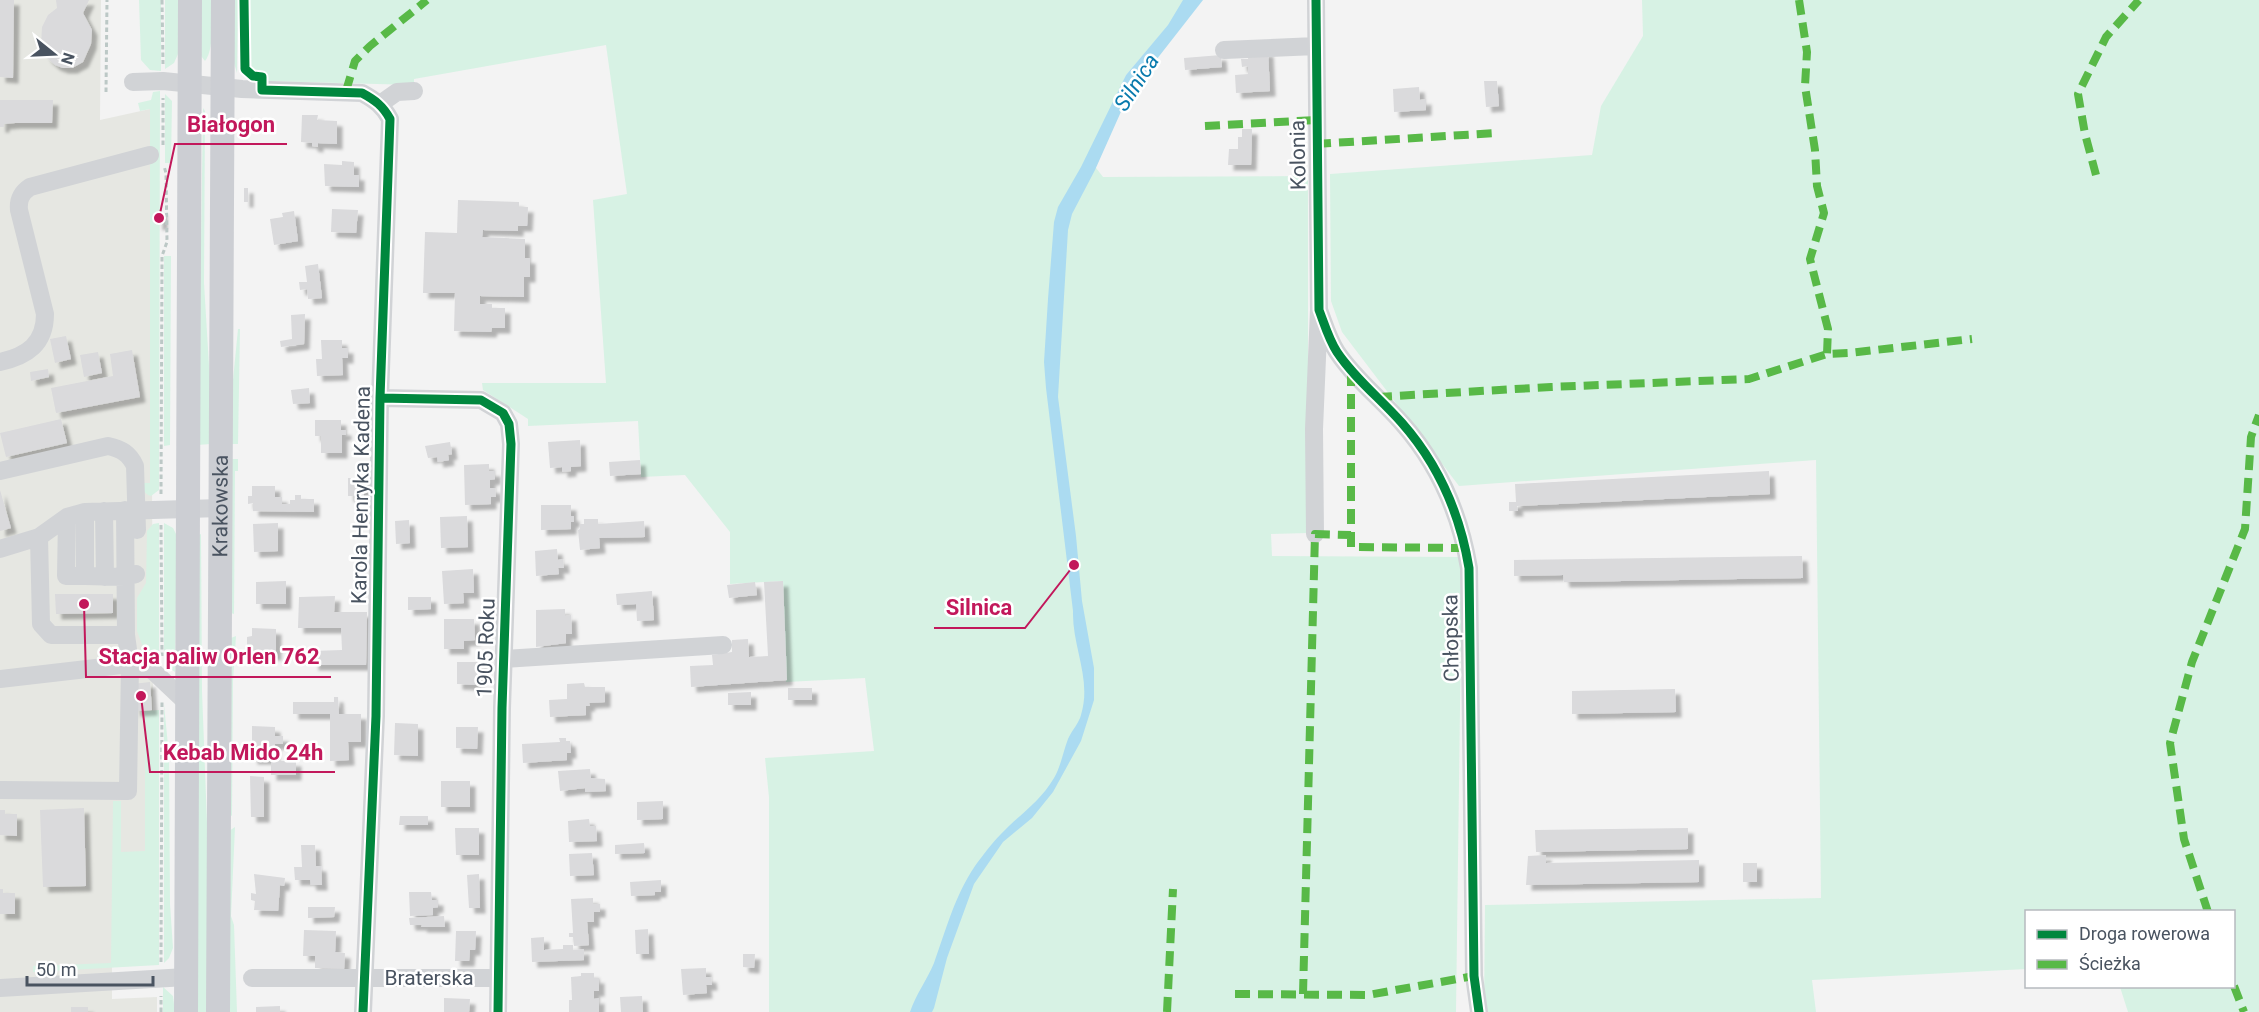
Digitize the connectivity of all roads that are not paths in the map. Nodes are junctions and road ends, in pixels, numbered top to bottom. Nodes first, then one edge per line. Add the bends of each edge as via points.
1 (190, 0) edge
2 (223, 0) edge
3 (1316, 0) edge
4 (1316, 46) junction
5 (1224, 50) dead end
6 (133, 82) dead end
7 (189, 83) junction
8 (223, 87) junction
9 (414, 91) dead end
10 (380, 104) junction
11 (158, 157) road end
12 (1318, 310) junction
13 (0, 362) edge
14 (380, 398) junction
15 (0, 471) edge
16 (188, 508) junction
17 (221, 508) junction
18 (130, 510) junction
19 (104, 511) junction
20 (85, 512) junction
21 (67, 517) junction
22 (1315, 534) dead end
23 (39, 537) junction
24 (0, 549) edge
25 (85, 576) junction
26 (105, 577) junction
27 (125, 577) junction
28 (126, 635) junction
29 (723, 645) dead end
30 (503, 659) junction
31 (130, 664) junction
32 (0, 679) edge
33 (187, 703) junction
34 (0, 790) edge
35 (186, 977) junction
36 (252, 978) dead end
37 (364, 978) junction
38 (498, 978) junction
39 (0, 988) edge
40 (186, 1012) edge
41 (218, 1012) edge
42 (363, 1012) edge
43 (498, 1012) edge
44 (1479, 1012) edge

1 - 7 main road, Krakowska
2 - 8 main road, Krakowska
3 - 4 street, Kolonia
4 - 5 street
4 - 12 street, Kolonia
6 - 7 street
7 - 8 street
7 - 16 main road, Krakowska
8 - 10 street via 362,93
8 - 17 main road, Krakowska
9 - 10 street via 398,92
10 - 14 street, Karola Henryka Kadena via 390,119
11 - 13 street via 30,187 21,195 19,210 45,325 29,352
12 - 22 street, Kolonia
12 - 44 street, Chłopska via 1336,350 1404,425 1428,458 1448,494 1464,539 1468,568 1474,976
14 - 30 street, 1905 Roku via 475,391 481,400 503,413 509,424
14 - 37 street, Karola Henryka Kadena via 376,716
15 - 18 street via 108,446 119,448 131,456 135,466
16 - 17 street
16 - 18 street
16 - 33 main road, Krakowska
17 - 41 main road, Krakowska
18 - 19 street
18 - 27 street via 137,574
19 - 20 street
19 - 26 street
20 - 21 street
20 - 25 street
21 - 23 street
21 - 25 street via 66,576
23 - 24 street
23 - 28 street via 41,624 51,635
25 - 26 street
26 - 27 street
27 - 28 street
28 - 31 street
29 - 30 street
30 - 38 street, 1905 Roku
31 - 32 street
31 - 33 street via 152,669
31 - 34 street via 128,791
33 - 35 main road, Krakowska
35 - 39 street
35 - 40 main road, Krakowska
36 - 37 street, Braterska
37 - 38 street, Braterska
37 - 42 street, Karola Henryka Kadena
38 - 43 street, 1905 Roku

